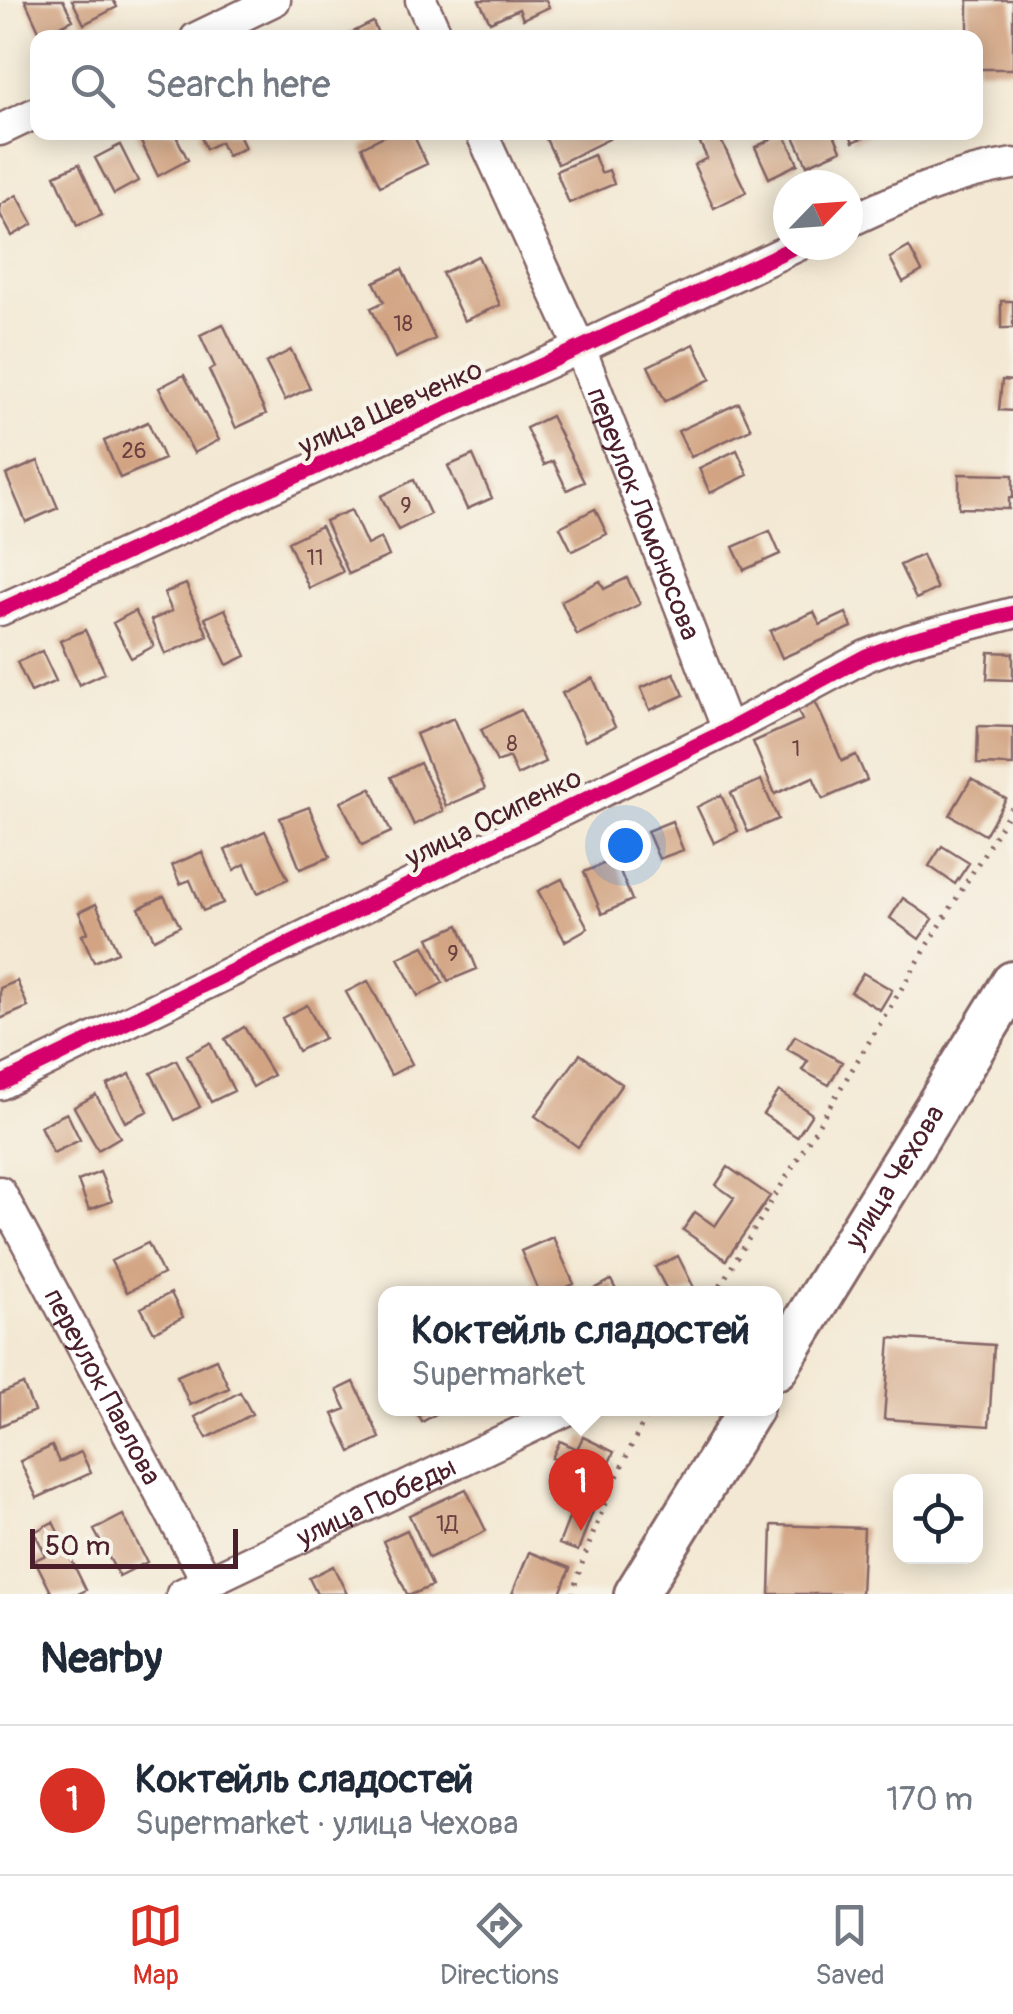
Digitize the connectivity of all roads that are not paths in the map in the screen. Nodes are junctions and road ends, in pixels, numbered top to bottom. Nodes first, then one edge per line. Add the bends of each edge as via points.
1 (275, 0) edge
2 (421, 0) edge
3 (213, 30) edge
4 (434, 30) edge
5 (30, 116) edge
6 (0, 130) edge
7 (486, 140) edge
8 (1013, 164) edge
9 (863, 215) edge
10 (773, 258) edge
11 (580, 348) junction
12 (0, 610) edge
13 (1013, 612) edge
14 (728, 730) junction
15 (1013, 983) edge
16 (0, 1084) edge
17 (0, 1192) edge
18 (787, 1335) edge
19 (554, 1416) edge
20 (746, 1416) edge
21 (194, 1588) edge
22 (636, 1594) edge

1 - 3 street
2 - 4 street
5 - 6 street
7 - 11 street, переулок Ломоносова
8 - 9 street via 912,192
10 - 11 street, улица Шевченко
11 - 12 street, улица Шевченко
11 - 14 street, переулок Ломоносова
13 - 14 street, улица Осипенко via 866,656
14 - 16 street, улица Осипенко
15 - 18 main road, улица Чехова
17 - 21 street, переулок Павлова
19 - 21 street, улица Победы
20 - 22 main road

